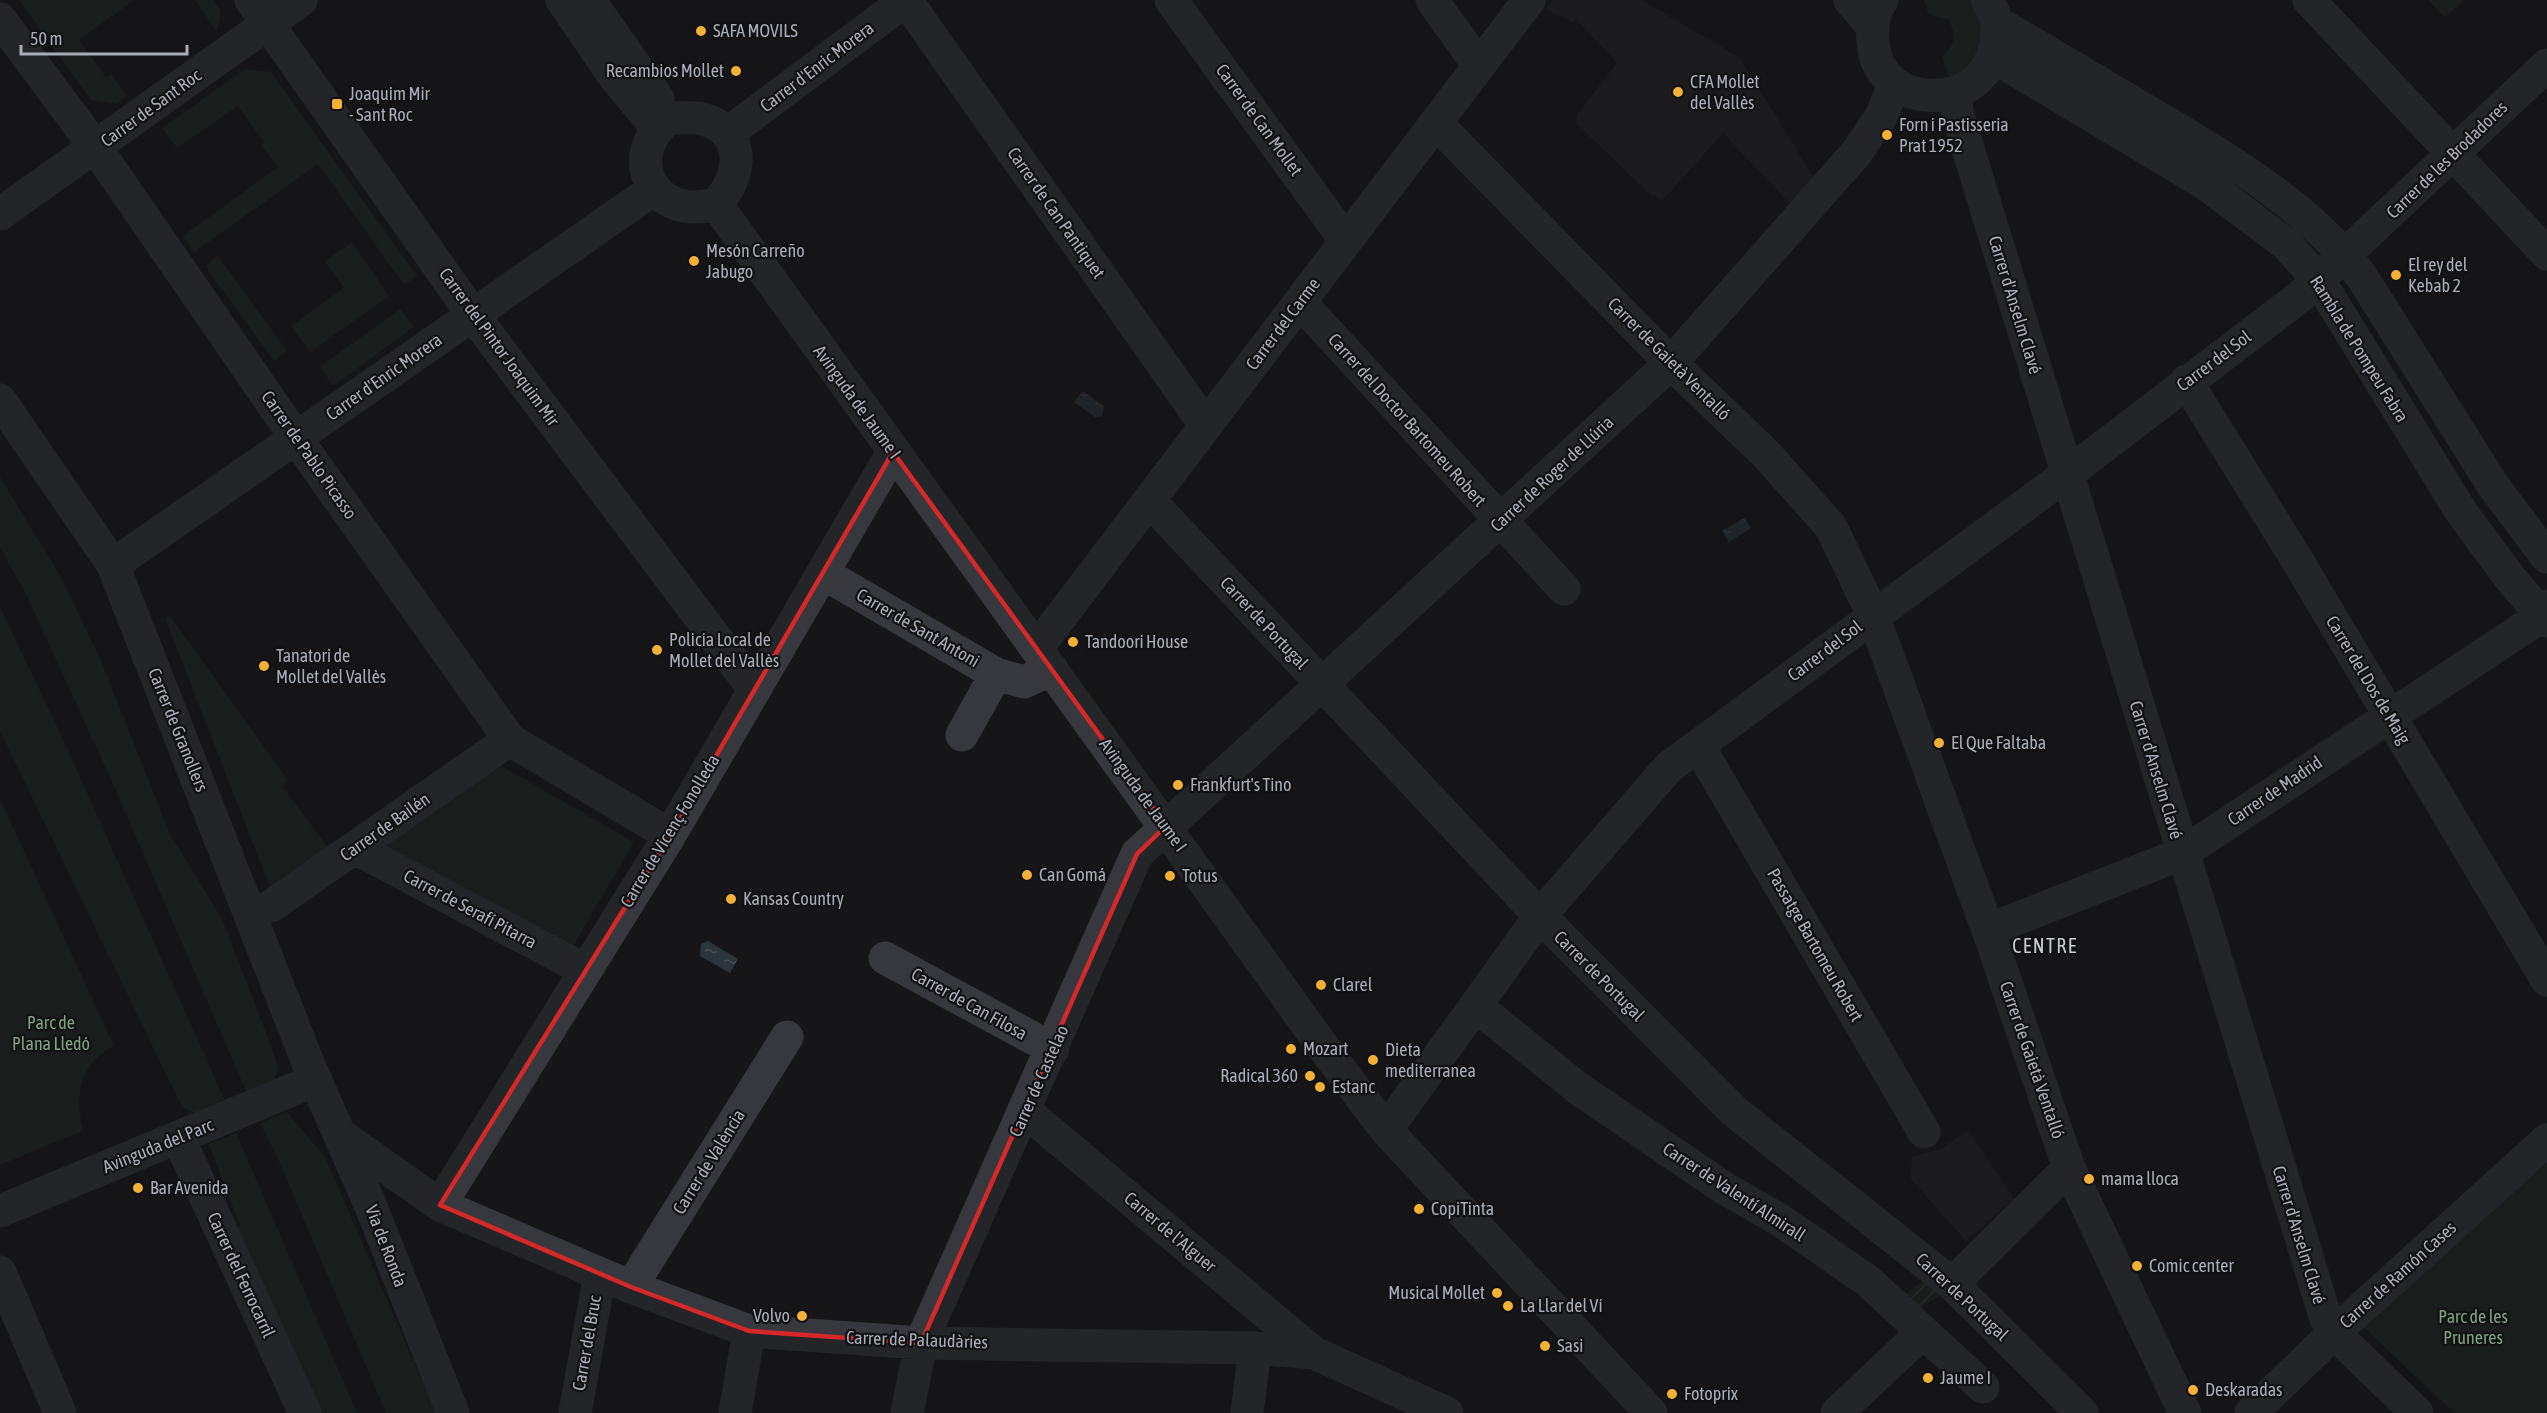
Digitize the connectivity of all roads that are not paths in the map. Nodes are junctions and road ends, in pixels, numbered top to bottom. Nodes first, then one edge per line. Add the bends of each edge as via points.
1 (301, 0) edge
2 (562, 0) edge
3 (589, 0) edge
4 (906, 0) edge
5 (1171, 0) edge
6 (1432, 0) edge
7 (1529, 0) edge
8 (1850, 0) edge
9 (2309, 0) edge
10 (1993, 11) edge
11 (259, 12) edge
12 (1877, 13) edge
13 (0, 19) edge
14 (1994, 57) junction
15 (2033, 62) dead end
16 (2547, 65) edge
17 (1479, 66) junction
18 (1894, 83) junction
19 (1954, 95) junction
20 (664, 123) junction
21 (1436, 123) junction
22 (728, 133) junction
23 (96, 148) junction
24 (2452, 154) junction
25 (654, 189) junction
26 (716, 204) junction
27 (0, 214) edge
28 (1346, 241) junction
29 (2547, 254) edge
30 (2331, 268) junction
31 (1300, 302) junction
32 (473, 315) junction
33 (1671, 363) junction
34 (2186, 381) junction
35 (0, 400) edge
36 (1206, 426) junction
37 (296, 438) junction
38 (893, 452) junction
39 (2066, 475) junction
40 (1150, 501) junction
41 (1501, 522) junction
42 (2547, 557) edge
43 (113, 566) junction
44 (840, 583) dead end
45 (1564, 589) dead end
46 (2546, 609) edge
47 (1876, 622) junction
48 (1045, 659) junction
49 (996, 674) junction
50 (1321, 684) junction
51 (754, 688) junction
52 (2388, 716) junction
53 (962, 735) dead end
54 (499, 747) dead end
55 (1705, 757) dead end
56 (1166, 826) junction
57 (670, 835) junction
58 (355, 848) junction
59 (2181, 854) junction
60 (272, 906) dead end
61 (1540, 916) junction
62 (1988, 930) junction
63 (885, 958) dead end
64 (585, 970) junction
65 (2547, 980) edge
66 (1476, 1006) junction
67 (787, 1037) dead end
68 (1053, 1049) junction
69 (316, 1080) junction
70 (1025, 1111) junction
71 (1386, 1130) junction
72 (190, 1132) junction
73 (1924, 1132) dead end
74 (342, 1136) junction
75 (2547, 1140) edge
76 (2069, 1168) junction
77 (407, 1182) junction
78 (370, 1204) junction
79 (440, 1205) junction
80 (0, 1211) edge
81 (0, 1272) edge
82 (600, 1274) junction
83 (1952, 1284) junction
84 (631, 1287) junction
85 (749, 1331) junction
86 (1923, 1332) junction
87 (2334, 1333) junction
88 (921, 1342) junction
89 (1255, 1348) junction
90 (1314, 1353) junction
91 (1983, 1387) dead end
92 (1409, 1405) edge
93 (60, 1413) edge
94 (305, 1413) edge
95 (453, 1413) edge
96 (575, 1413) edge
97 (735, 1413) edge
98 (907, 1413) edge
99 (1247, 1413) edge
100 (1447, 1413) edge
101 (1652, 1413) edge
102 (1837, 1413) edge
103 (2082, 1413) edge
104 (2185, 1413) edge
105 (2251, 1413) edge
106 (2417, 1413) edge

1 - 11 street, Carrer de Sant Roc
2 - 20 street via 614,76
3 - 20 street
4 - 22 street, Carrer d'Enric Morera
4 - 36 street, Carrer de Can Pantiquet
5 - 28 street, Carrer de Can Mollet
6 - 17 street
7 - 17 street, Carrer del Carme
8 - 12 street
9 - 24 street
10 - 14 street
10 - 30 street, Rambla de Pompeu Fabra via 2224,156 2302,214
11 - 23 street, Carrer de Sant Roc
11 - 32 street, Carrer del Pintor Joaquim Mir
12 - 18 street via 1874,52
13 - 23 street, Carrer de Pablo Picasso
14 - 19 street via 1980,78
14 - 30 street, Rambla de Pompeu Fabra via 2206,184 2286,244
15 - 30 street, Rambla de Pompeu Fabra via 2182,150 2279,216
16 - 24 street, Carrer de les Brodadores
17 - 21 street, Carrer del Carme
18 - 19 street via 1921,96
18 - 33 street, Carrer de Roger de Llúria via 1882,115 1857,152
19 - 39 street, Carrer d'Anselm Clavé
20 - 22 street via 706,120
20 - 25 street via 647,154 648,177
21 - 28 street, Carrer del Carme
21 - 33 street, Carrer de Gaietà Ventalló
22 - 26 street via 735,151 736,171 733,182
23 - 27 street, Carrer de Sant Roc
23 - 37 street, Carrer de Pablo Picasso
24 - 29 street
24 - 30 street, Carrer de les Brodadores
25 - 26 street via 677,207 692,209
25 - 32 street, Carrer d'Enric Morera
26 - 38 street, Avinguda de Jaume I
28 - 31 street, Carrer del Carme
30 - 34 street, Carrer del Sol via 2302,295
30 - 42 street, Rambla de Pompeu Fabra
30 - 46 street, Rambla de Pompeu Fabra via 2460,510 2510,578
31 - 36 street, Carrer del Carme
31 - 41 street, Carrer del Doctor Bartomeu Robert
32 - 37 street, Carrer d'Enric Morera
32 - 51 street, Carrer del Pintor Joaquim Mir
33 - 41 street, Carrer de Roger de Llúria
33 - 47 street, Carrer de Gaietà Ventalló via 1766,454 1831,527
34 - 39 street, Carrer del Sol
34 - 52 street, Carrer del Dos de Maig
35 - 43 street, Carrer de Granollers
36 - 40 street, Carrer del Carme
37 - 43 street, Carrer d'Enric Morera
37 - 57 street, Carrer de Pablo Picasso via 510,740
38 - 48 street, Avinguda de Jaume I
38 - 51 street, Carrer de Vicenç Fonolleda
39 - 47 street, Carrer del Sol
39 - 59 street, Carrer d'Anselm Clavé
40 - 48 street, Carrer del Carme
40 - 50 street, Carrer de Portugal
41 - 45 street, Carrer del Doctor Bartomeu Robert
41 - 50 street, Carrer de Roger de Llúria
43 - 69 street, Carrer de Granollers
44 - 49 street, Carrer de Sant Antoni
46 - 52 street, Carrer de Madrid
47 - 61 street, Carrer del Sol via 1669,767
47 - 62 street, Carrer de Gaietà Ventalló
48 - 49 street, Carrer de Sant Antoni via 1024,682
48 - 56 street, Avinguda de Jaume I
49 - 53 street, Carrer de Sant Antoni
50 - 56 street, Carrer de Roger de Llúria
50 - 61 street, Carrer de Portugal
51 - 57 street, Carrer de Vicenç Fonolleda
52 - 59 street, Carrer de Madrid
52 - 65 street, Carrer del Dos de Maig
54 - 58 street, Carrer de Bailén
55 - 73 street, Passatge Bartomeu Robert
56 - 68 street, Carrer de Castelao via 1137,854
56 - 71 street, Avinguda de Jaume I
57 - 64 street, Carrer de Vicenç Fonolleda
58 - 60 street, Carrer de Bailén
58 - 64 street, Carrer de Serafí Pitarra
59 - 62 street, Carrer de Madrid
59 - 87 street, Carrer d'Anselm Clavé via 2326,1319
61 - 66 street, Carrer del Sol
61 - 83 street, Carrer de Portugal via 1734,1112
62 - 76 street, Carrer de Gaietà Ventalló
63 - 68 street, Carrer de Can Filosa
64 - 79 street, Carrer de Vicenç Fonolleda
66 - 71 street, Carrer del Sol
66 - 86 street, Carrer de Valentí Almirall via 1580,1089 1868,1281
67 - 84 street, Carrer de València
68 - 70 street, Carrer de Castelao
69 - 72 street, Avinguda del Parc
69 - 74 street, Via de Ronda
70 - 88 street, Carrer de Castelao
70 - 90 street, Carrer de l'Alguer
71 - 101 street, Avinguda de Jaume I
72 - 80 street, Avinguda del Parc
72 - 94 street, Carrer del Ferrocarril
74 - 77 street, Carrer de Palaudàries
74 - 78 street, Via de Ronda
75 - 87 street, Carrer de Ramón Cases
76 - 83 street
76 - 104 street, Carrer de Gaietà Ventalló
77 - 78 street
77 - 79 street, Carrer de Palaudàries
78 - 95 street, Via de Ronda
79 - 82 street, Carrer de Palaudàries
81 - 93 street
82 - 84 street, Carrer de Palaudàries
82 - 96 street, Carrer del Bruc
83 - 103 street, Carrer de Portugal
84 - 85 street, Carrer de Palaudàries
85 - 88 street, Carrer de Palaudàries
85 - 97 street
86 - 91 street, Carrer de Valentí Almirall
86 - 102 street
87 - 105 street, Carrer de Ramón Cases
87 - 106 street, Carrer d'Anselm Clavé
88 - 89 street, Carrer de Palaudàries
88 - 98 street, Carrer de Castelao
89 - 90 street, Carrer de Palaudàries
89 - 99 street
90 - 92 street, Carrer de Palaudàries
92 - 100 street, Carrer de Palaudàries

